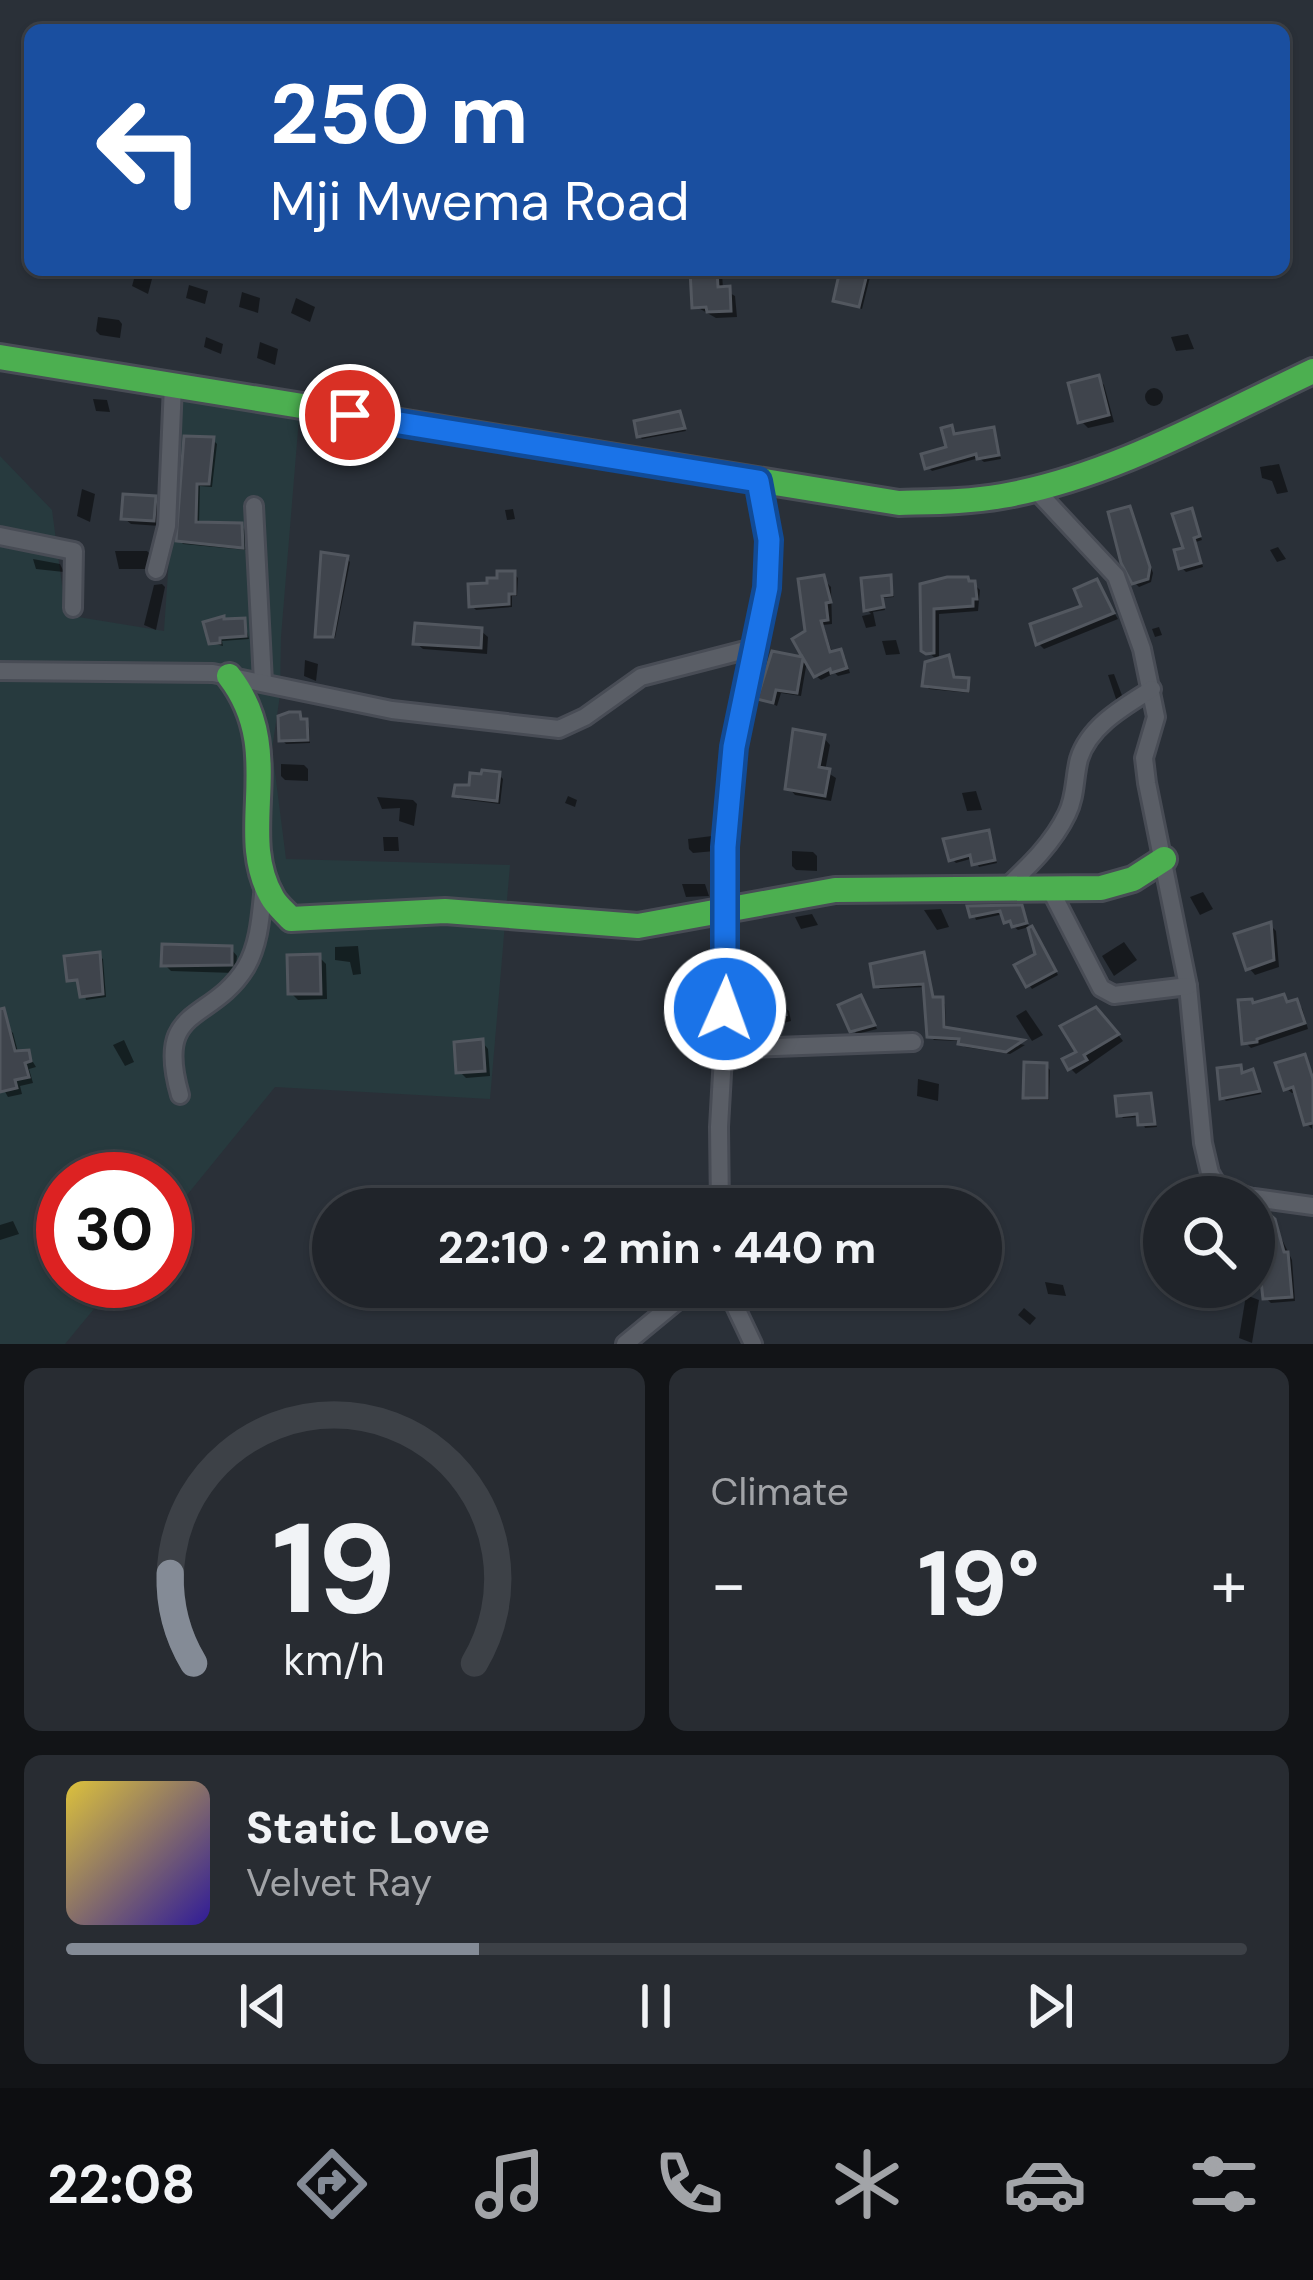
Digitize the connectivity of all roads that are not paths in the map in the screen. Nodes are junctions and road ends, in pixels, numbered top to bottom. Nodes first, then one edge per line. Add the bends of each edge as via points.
1 (0, 357) edge
2 (1313, 370) edge
3 (173, 385) junction
4 (758, 481) junction
5 (1034, 488) junction
6 (254, 506) dead end
7 (0, 536) edge
8 (155, 570) dead end
9 (73, 608) dead end
10 (753, 648) junction
11 (0, 671) edge
12 (229, 676) junction
13 (263, 682) junction
14 (1153, 689) junction
15 (1164, 860) junction
16 (264, 883) junction
17 (1007, 887) junction
18 (1051, 889) junction
19 (726, 913) junction
20 (1188, 986) junction
21 (913, 1042) dead end
22 (723, 1049) junction
23 (179, 1096) dead end
24 (1212, 1176) edge
25 (720, 1188) edge
26 (1275, 1201) edge
27 (1313, 1205) edge
28 (669, 1308) edge
29 (736, 1308) edge
30 (625, 1344) edge
31 (753, 1344) edge

1 - 3 main road
2 - 5 main road via 1142,449
3 - 4 main road
3 - 8 street via 167,526
4 - 5 main road via 899,503
4 - 10 street via 769,561
5 - 14 street via 1116,576
6 - 13 street
7 - 9 street via 74,550
10 - 13 street via 641,677 559,729 392,710
10 - 19 street via 734,747
11 - 12 street
12 - 13 street
12 - 16 main road via 256,718
14 - 15 street via 1156,716 1144,758
14 - 17 street via 1089,739 1066,817
15 - 18 main road via 1116,886
15 - 20 street
16 - 19 main road via 291,919 445,911 638,926
16 - 23 street via 247,965 174,1040
17 - 18 main road
17 - 19 main road via 835,890
18 - 20 street via 1100,988 1114,995
19 - 22 street
20 - 24 street
21 - 22 street
22 - 25 street
26 - 27 street
28 - 30 street
29 - 31 street

